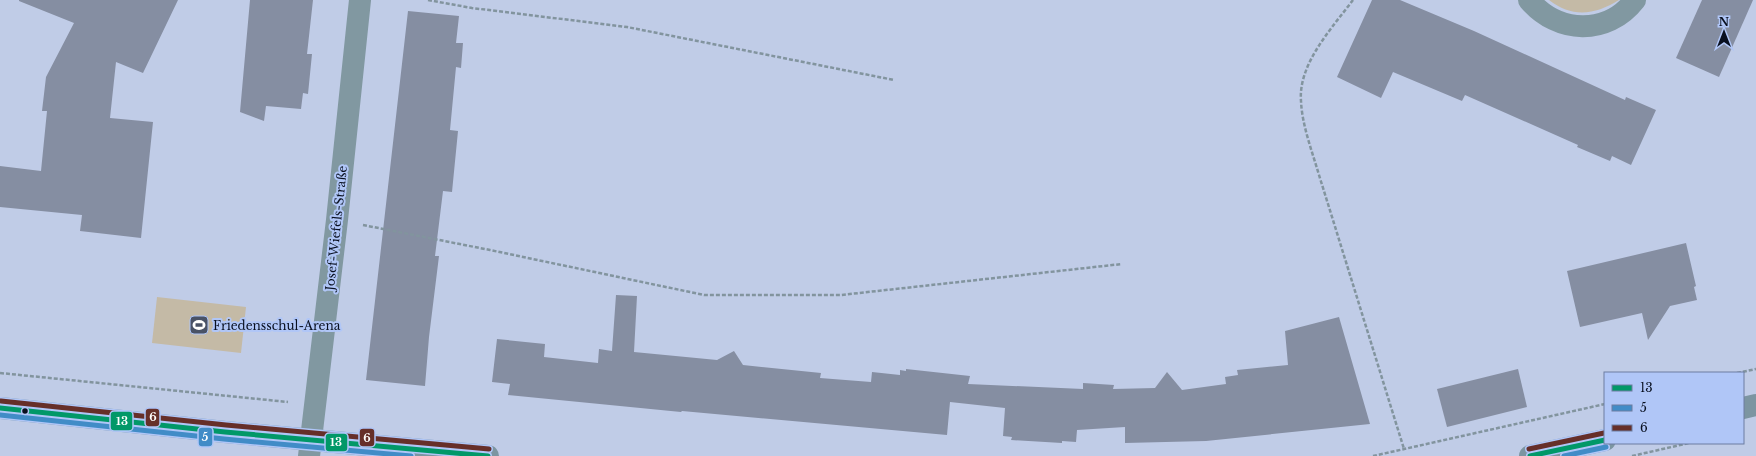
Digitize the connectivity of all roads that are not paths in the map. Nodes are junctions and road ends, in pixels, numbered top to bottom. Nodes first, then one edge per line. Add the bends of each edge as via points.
1 (360, 0) edge
2 (1529, 0) edge
3 (1635, 0) edge
4 (1756, 405) edge
5 (0, 408) edge
6 (1744, 408) edge
7 (1604, 440) edge
8 (311, 448) edge
9 (488, 456) edge
10 (1530, 456) edge

1 - 8 street, Josef-Wiefels-Straße
2 - 3 street via 1552,20 1585,27 1616,18
4 - 6 street
5 - 8 street
7 - 10 street
8 - 9 street

